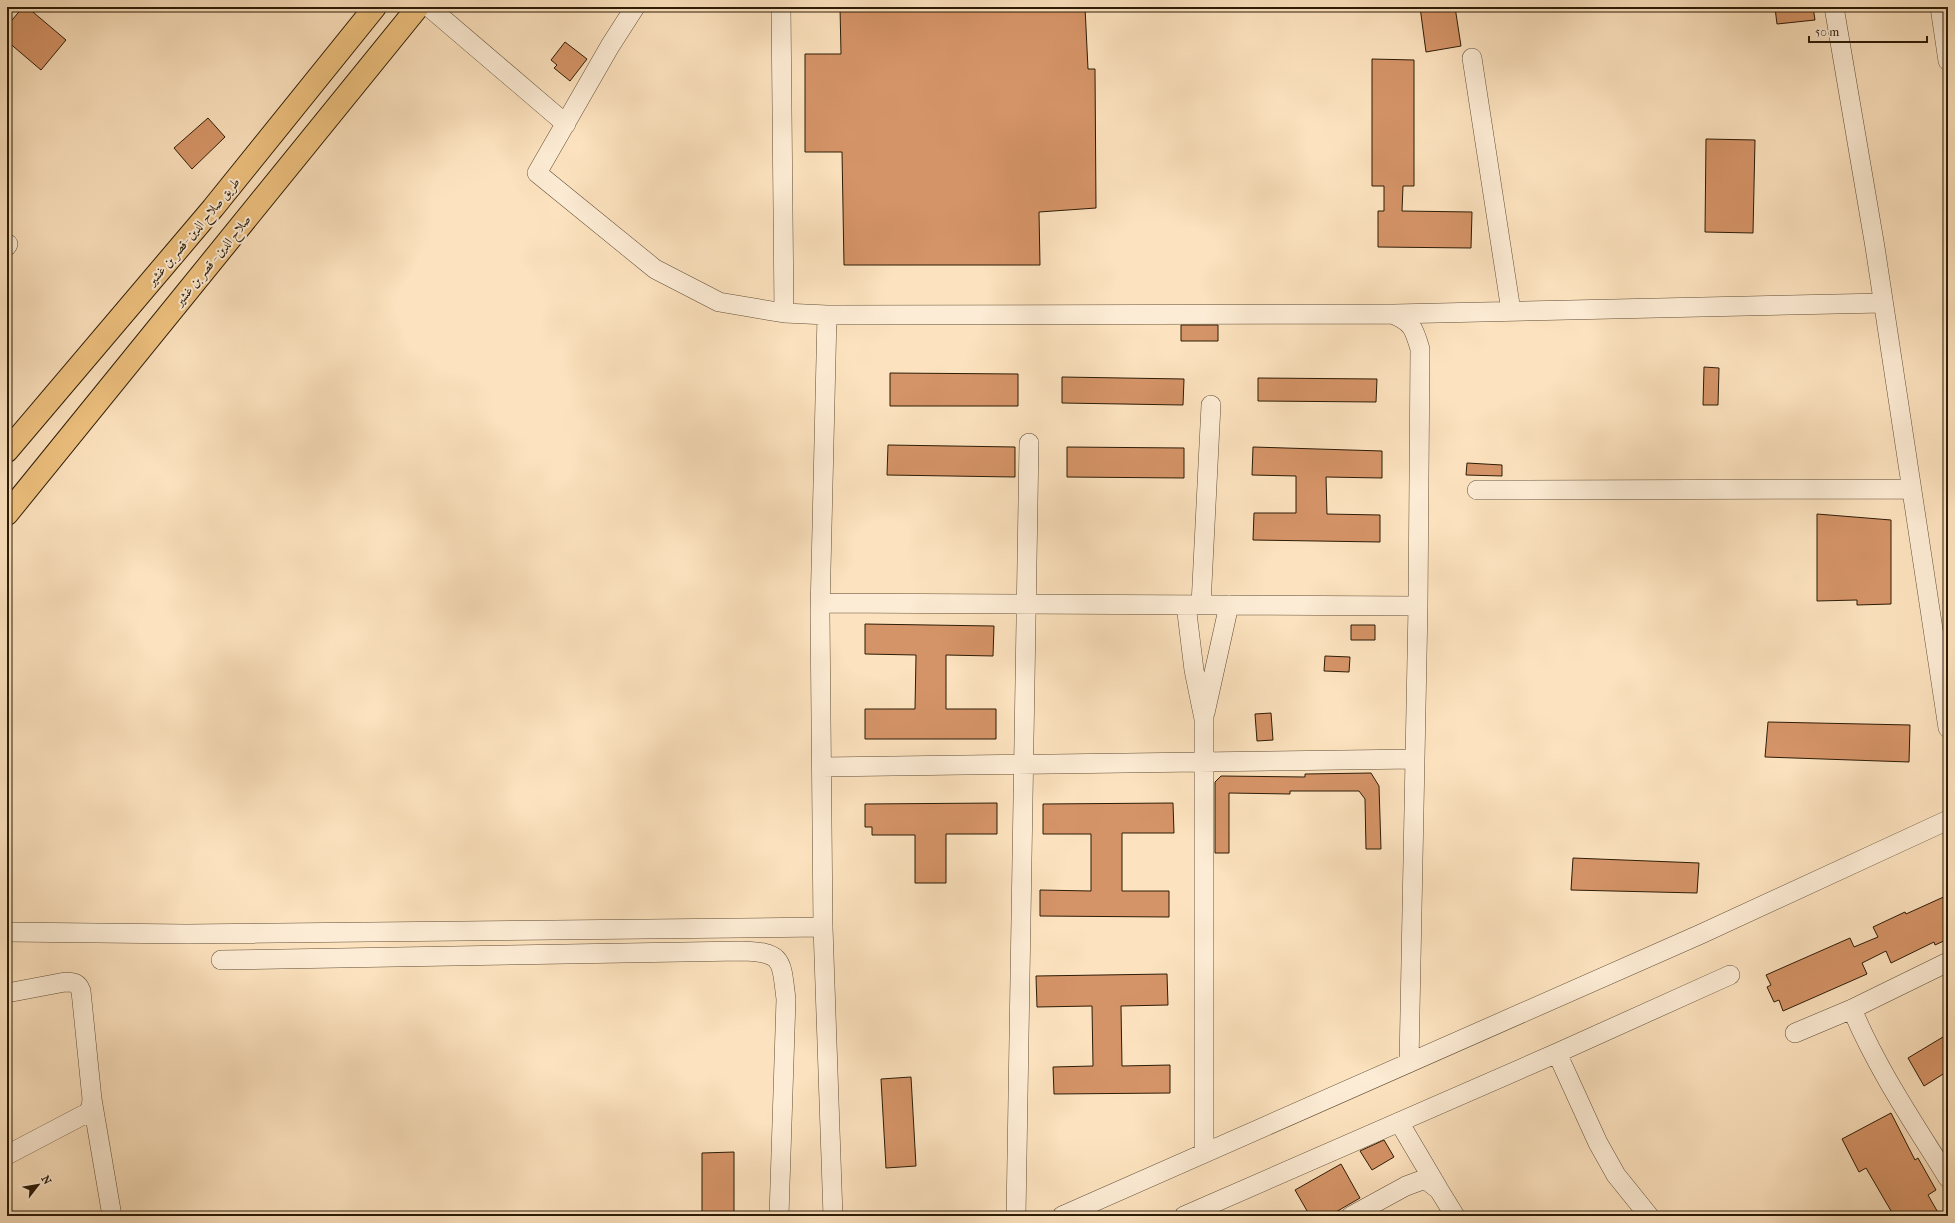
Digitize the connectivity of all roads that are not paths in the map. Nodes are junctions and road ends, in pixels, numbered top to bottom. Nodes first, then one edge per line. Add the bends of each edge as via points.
1 (418, 7) edge
2 (429, 7) edge
3 (636, 7) edge
4 (781, 7) edge
5 (1834, 7) edge
6 (1940, 7) edge
7 (370, 11) edge
8 (1947, 52) edge
9 (1472, 58) dead end
10 (566, 124) junction
11 (1883, 303) junction
12 (1511, 311) junction
13 (784, 313) junction
14 (1392, 314) junction
15 (827, 315) junction
16 (1211, 405) dead end
17 (1029, 443) dead end
18 (7, 451) edge
19 (1912, 489) junction
20 (1478, 490) dead end
21 (7, 514) edge
22 (820, 603) junction
23 (1027, 604) junction
24 (1193, 605) junction
25 (1229, 605) junction
26 (1418, 606) junction
27 (1204, 719) junction
28 (1948, 728) edge
29 (1415, 759) junction
30 (1203, 762) junction
31 (1025, 765) junction
32 (822, 767) junction
33 (1948, 820) edge
34 (824, 927) junction
35 (7, 932) edge
36 (221, 960) dead end
37 (1948, 962) edge
38 (1730, 975) dead end
39 (7, 993) edge
40 (1852, 1009) junction
41 (1795, 1033) dead end
42 (1557, 1053) junction
43 (1409, 1063) junction
44 (92, 1099) junction
45 (1399, 1122) junction
46 (1204, 1153) junction
47 (7, 1155) edge
48 (1948, 1178) edge
49 (1439, 1190) junction
50 (112, 1216) edge
51 (779, 1216) edge
52 (833, 1216) edge
53 (1016, 1216) edge
54 (1062, 1216) edge
55 (1184, 1216) edge
56 (1351, 1216) edge
57 (1455, 1216) edge
58 (1649, 1216) edge

1 - 21 highway, صلاح الدين - قصر بن غشير
2 - 10 street
3 - 10 street via 610,46
4 - 13 street
5 - 11 street
6 - 8 street
7 - 18 highway, طريق صلاح الدين -قصر بن غشير via 213,208
9 - 12 street
10 - 13 street via 537,173 655,269 719,302
11 - 12 street
11 - 19 street
12 - 14 street
13 - 15 street
14 - 15 street
14 - 26 street via 1406,320 1415,330 1420,349
15 - 22 street
16 - 24 street
17 - 23 street
19 - 20 street
19 - 28 street
22 - 23 street
22 - 32 street
23 - 24 street
23 - 31 street
24 - 25 street
24 - 27 street via 1194,670
25 - 26 street
25 - 27 street
26 - 29 street
27 - 30 street
29 - 30 street
29 - 43 street
30 - 31 street
30 - 46 street
31 - 32 street
31 - 53 street
32 - 34 street
33 - 43 street via 1701,934
34 - 35 street via 187,934
34 - 52 street
36 - 51 street via 741,951 762,951 772,954 781,966 786,999
37 - 40 street
38 - 42 street
39 - 44 street via 65,982 74,982 79,986
40 - 41 street
40 - 48 street via 1864,1039
42 - 45 street
42 - 58 street via 1598,1143 1616,1175
43 - 46 street
44 - 47 street via 91,1108 87,1113
44 - 50 street
45 - 49 street
45 - 55 street
46 - 54 street
49 - 56 street via 1425,1179 1406,1186
49 - 57 street

